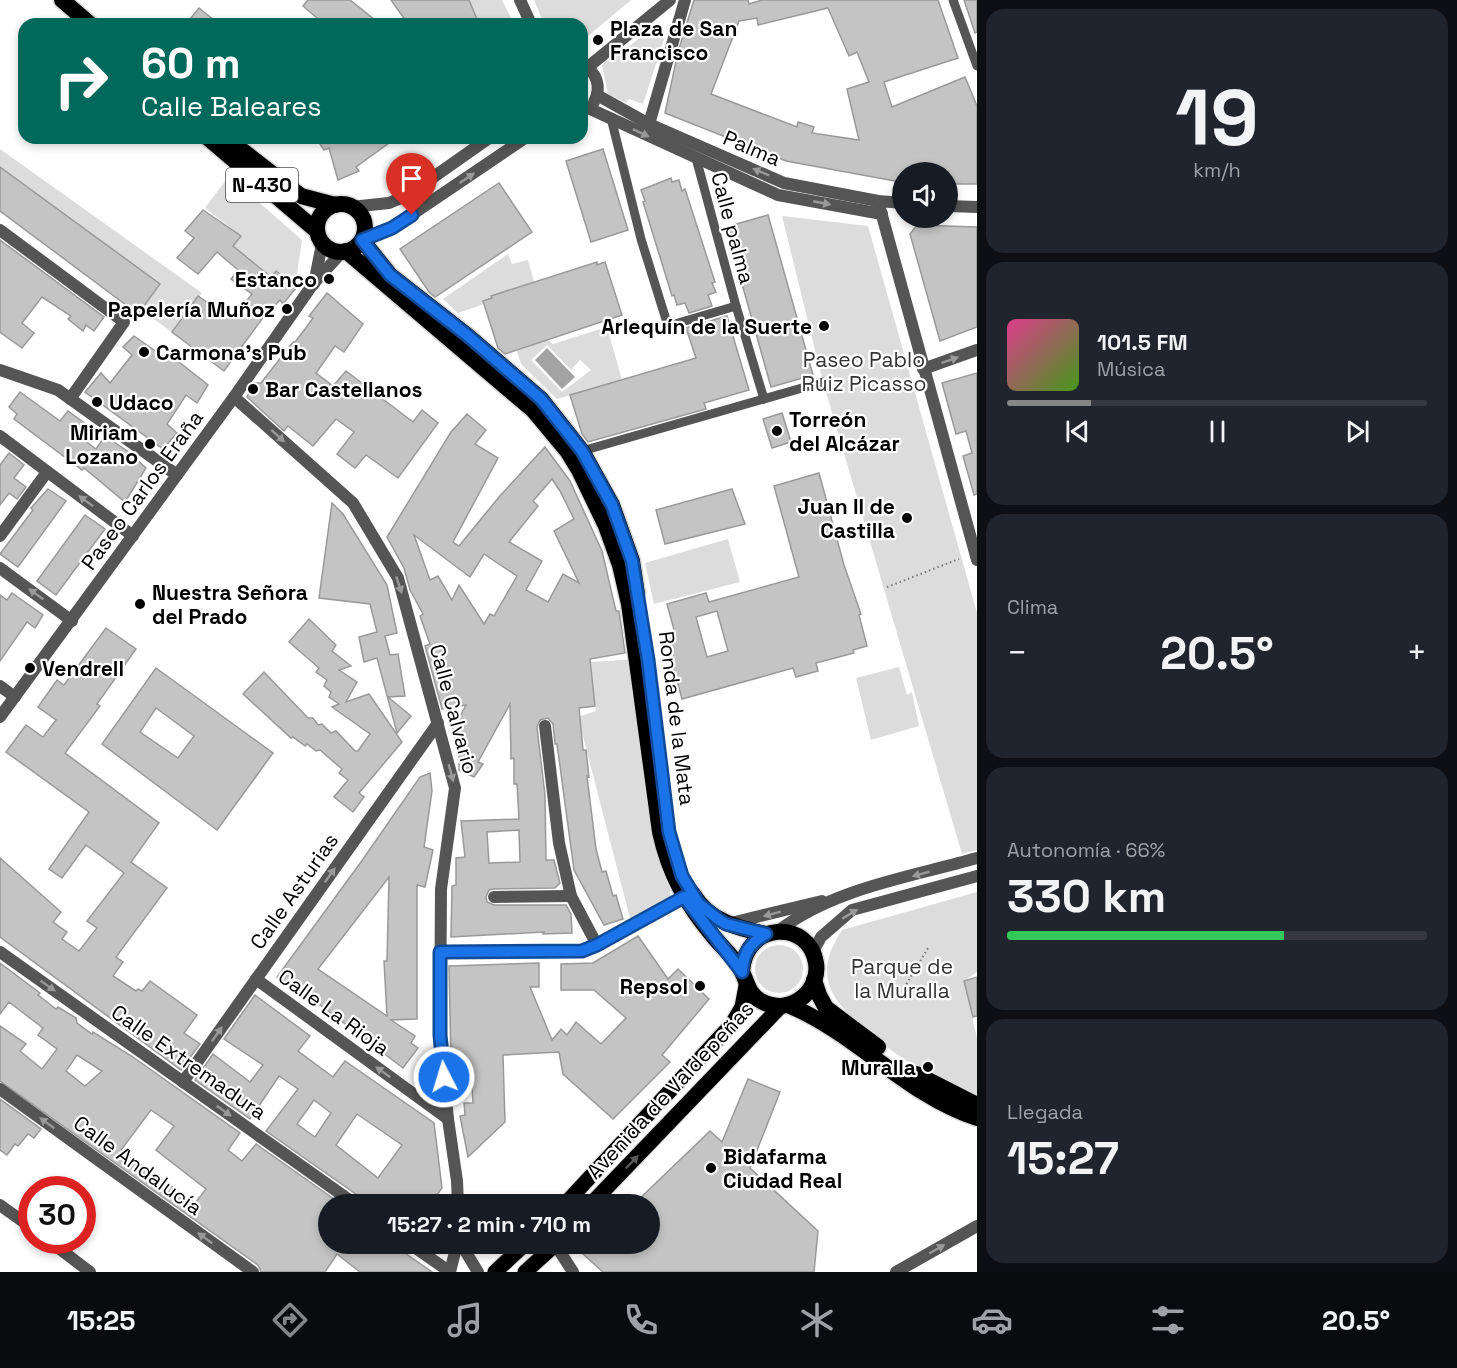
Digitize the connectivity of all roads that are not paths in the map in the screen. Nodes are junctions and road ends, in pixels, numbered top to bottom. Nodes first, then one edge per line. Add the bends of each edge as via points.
1 (47, 0) edge
2 (62, 0) edge
3 (520, 0) edge
4 (670, 0) edge
5 (686, 0) edge
6 (953, 0) edge
7 (68, 18) edge
8 (83, 18) edge
9 (528, 18) edge
10 (588, 64) edge
11 (977, 66) edge
12 (588, 70) edge
13 (597, 95) junction
14 (588, 106) edge
15 (588, 111) edge
16 (610, 118) junction
17 (649, 124) junction
18 (215, 144) edge
19 (234, 144) edge
20 (480, 144) edge
21 (516, 144) edge
22 (696, 158) junction
23 (892, 205) edge
24 (343, 206) junction
25 (958, 206) edge
26 (977, 207) edge
27 (880, 208) junction
28 (0, 230) edge
29 (320, 238) junction
30 (362, 239) junction
31 (344, 252) junction
32 (314, 284) junction
33 (736, 306) junction
34 (977, 350) edge
35 (923, 369) junction
36 (2, 375) edge
37 (823, 382) dead end
38 (234, 397) junction
39 (70, 399) junction
40 (764, 399) junction
41 (0, 436) edge
42 (582, 451) junction
43 (47, 472) junction
44 (177, 475) junction
45 (0, 536) edge
46 (133, 536) junction
47 (977, 560) edge
48 (0, 568) edge
49 (72, 621) junction
50 (0, 686) edge
51 (15, 697) junction
52 (0, 717) edge
53 (438, 723) junction
54 (545, 726) dead end
55 (977, 858) edge
56 (977, 876) edge
57 (849, 894) junction
58 (571, 896) junction
59 (494, 897) dead end
60 (684, 897) junction
61 (726, 924) junction
62 (772, 933) junction
63 (597, 945) junction
64 (0, 952) edge
65 (440, 952) junction
66 (814, 956) junction
67 (256, 979) junction
68 (744, 979) junction
69 (814, 980) junction
70 (784, 1005) junction
71 (183, 1082) junction
72 (0, 1089) edge
73 (977, 1105) edge
74 (977, 1118) edge
75 (448, 1119) junction
76 (341, 1194) edge
77 (458, 1194) edge
78 (574, 1194) edge
79 (601, 1194) edge
80 (0, 1205) edge
81 (18, 1218) edge
82 (977, 1226) edge
83 (66, 1254) edge
84 (424, 1254) edge
85 (456, 1254) edge
86 (466, 1254) edge
87 (514, 1254) edge
88 (544, 1254) edge
89 (561, 1254) edge
90 (90, 1272) edge
91 (252, 1272) edge
92 (450, 1272) edge
93 (478, 1272) edge
94 (495, 1272) edge
95 (525, 1272) edge
96 (573, 1272) edge
97 (896, 1272) edge

1 - 7 highway
2 - 8 highway
3 - 9 street
4 - 10 street
5 - 17 street
6 - 11 street
12 - 13 street via 598,82
13 - 14 street
13 - 17 street, Palma
15 - 16 street, Palma
16 -> 22 street, Palma
16 - 33 street via 668,326
27 -> 17 street, Palma via 784,183
18 - 29 highway, N-430
19 - 24 highway, N-430 via 301,196
20 - 24 street via 408,195 389,203
30 -> 21 street via 392,228
22 -> 27 street, Palma via 778,195
22 - 33 street, Calle palma
23 - 27 street, Palma
24 - 29 highway, N-430 via 321,215
24 - 30 highway via 363,220
25 - 26 street
27 - 35 street
28 - 39 street via 124,322
29 - 31 highway, N-430 via 335,252
29 - 32 street, Paseo Carlos Eraña
30 - 31 highway
30 - 42 highway, Ronda de la Mata via 390,275 541,399
31 - 32 street, Paseo Carlos Eraña
31 - 60 highway, Ronda de la Mata / N-430 via 533,410 568,452 592,494 620,565 629,604 660,832 665,856
32 - 38 street, Paseo Carlos Eraña
33 - 40 street, Calle palma
35 -> 34 street
35 - 47 street
36 - 39 street via 58,390
37 - 40 street
38 - 44 street, Paseo Carlos Eraña
38 -> 53 street, Calle Calvario via 353,503 398,578
39 - 44 street
40 - 42 street
41 - 43 street
42 - 61 highway, Ronda de la Mata via 612,505 632,561 674,854 699,904
43 - 45 street
46 -> 43 street
44 - 46 street, Paseo Carlos Eraña
46 - 49 street, Paseo Carlos Eraña
49 -> 48 street
49 - 51 street, Paseo Carlos Eraña
50 - 51 street
51 - 52 street, Paseo Carlos Eraña
53 -> 65 street, Calle Calvario via 455,788 441,889
67 -> 53 street, Calle Asturias
54 - 58 street via 558,843
55 -> 57 street
66 -> 56 street via 821,937 852,910
57 -> 61 street
57 - 62 street
58 - 59 street
58 - 63 street
60 - 63 street
60 - 68 highway, Ronda de la Mata / N-430
61 - 62 highway, Ronda de la Mata
62 - 66 highway via 790,933 800,938
62 - 68 highway via 756,940 748,949 743,960
63 - 65 street via 582,951
64 -> 71 street, Calle Extremadura
65 - 75 street, Calle Calvario via 440,1035
66 - 69 highway
71 -> 67 street, Calle Asturias
75 -> 67 street, Calle La Rioja
68 - 70 highway, N-430 via 760,1001
68 - 78 main road, Avenida de Valdepeñas via 742,1008 732,1024
69 - 70 highway via 804,996
69 - 73 highway via 826,1008 862,1036 922,1079
70 - 74 highway, N-430 via 816,1017 918,1089
79 -> 70 main road, Avenida de Valdepeñas
71 -> 76 street, Calle Extremadura
91 -> 72 street, Calle Andalucía
75 - 77 street, Calle Calvario
80 - 81 street
97 -> 82 street
83 - 90 street
84 - 92 street
85 - 92 street
86 - 93 street
87 - 94 main road
88 - 95 main road
89 - 96 street

